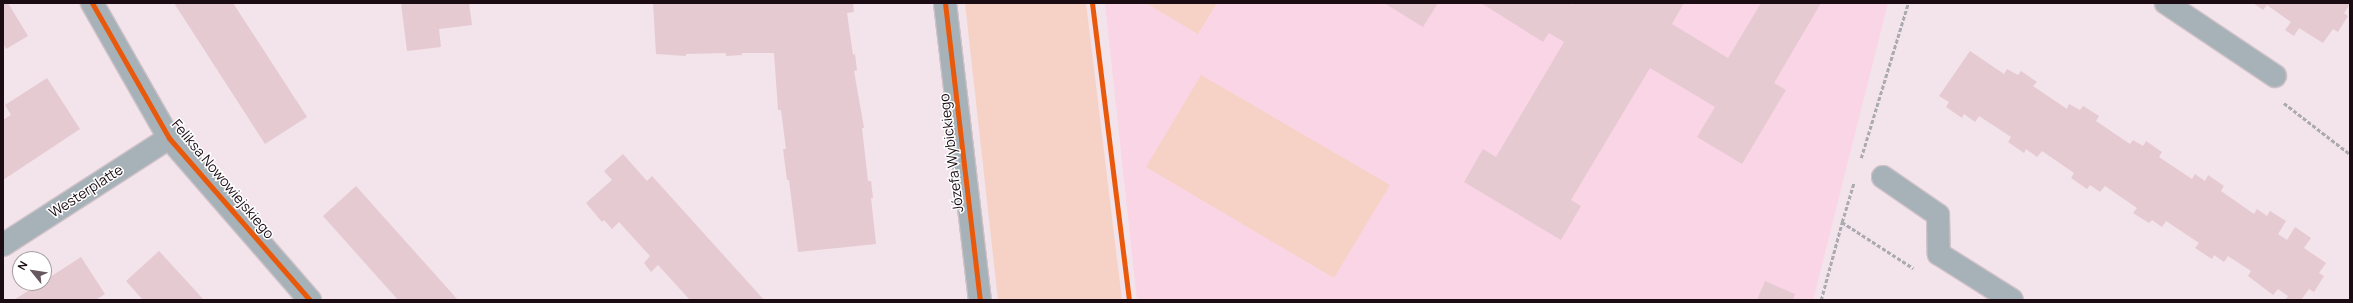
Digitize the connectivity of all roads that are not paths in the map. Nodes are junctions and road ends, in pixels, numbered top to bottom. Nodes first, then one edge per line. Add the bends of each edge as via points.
1 (92, 3) edge
2 (945, 3) edge
3 (2166, 3) edge
4 (2275, 76) road end
5 (169, 138) junction
6 (1883, 177) dead end
7 (3, 244) edge
8 (310, 300) edge
9 (980, 300) edge
10 (2012, 300) edge

1 - 5 street, Feliksa Nowowiejskiego
2 - 9 street, Józefa Wybickiego
3 - 4 street
5 - 7 street, Westerplatte
5 - 8 street, Feliksa Nowowiejskiego
6 - 10 street via 1938,215 1939,254

